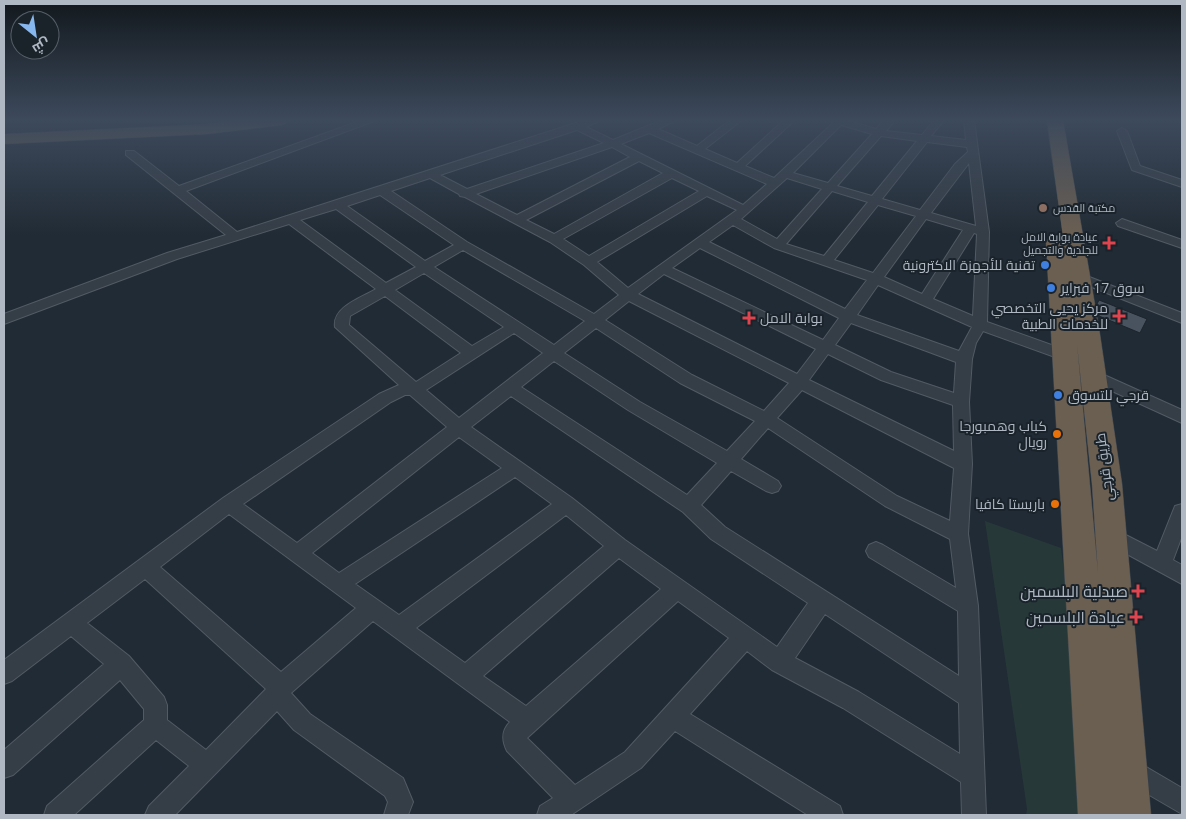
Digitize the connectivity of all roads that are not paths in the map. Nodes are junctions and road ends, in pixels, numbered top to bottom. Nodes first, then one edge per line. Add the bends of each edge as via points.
1 (137, 158) edge
2 (267, 158) edge
3 (480, 158) edge
4 (570, 158) edge
5 (634, 158) edge
6 (642, 158) edge
7 (716, 158) edge
8 (748, 158) edge
9 (801, 158) edge
10 (857, 158) edge
11 (908, 158) edge
12 (965, 158) edge
13 (972, 158) edge
14 (1045, 158) edge
15 (1061, 158) edge
16 (1131, 158) edge
17 (737, 168) junction
18 (672, 173) junction
19 (430, 174) junction
20 (785, 174) junction
21 (775, 183) junction
22 (1182, 184) edge
23 (832, 188) junction
24 (179, 190) junction
25 (381, 190) junction
26 (707, 191) junction
27 (464, 194) junction
28 (873, 202) junction
29 (338, 205) junction
30 (745, 210) junction
31 (922, 216) junction
32 (292, 220) junction
33 (516, 220) junction
34 (733, 220) junction
35 (1122, 223) dead end
36 (976, 231) junction
37 (236, 237) junction
38 (554, 239) junction
39 (699, 242) junction
40 (463, 244) junction
41 (1182, 244) edge
42 (778, 245) junction
43 (589, 262) junction
44 (826, 262) junction
45 (426, 268) junction
46 (663, 269) junction
47 (1079, 277) junction
48 (876, 279) junction
49 (385, 291) junction
50 (628, 296) junction
51 (925, 300) junction
52 (849, 317) junction
53 (4, 318) edge
54 (1182, 318) edge
55 (596, 321) junction
56 (980, 325) junction
57 (514, 327) junction
58 (827, 346) junction
59 (471, 353) junction
60 (555, 353) junction
61 (1066, 356) junction
62 (964, 359) junction
63 (1093, 376) junction
64 (800, 382) junction
65 (511, 388) junction
66 (416, 389) junction
67 (962, 402) junction
68 (1182, 417) edge
69 (766, 419) junction
70 (458, 427) junction
71 (729, 462) junction
72 (964, 464) junction
73 (516, 468) junction
74 (772, 486) dead end
75 (229, 504) junction
76 (566, 504) junction
77 (689, 506) junction
78 (1182, 512) edge
79 (958, 534) junction
80 (1112, 536) junction
81 (618, 546) junction
82 (876, 551) dead end
83 (298, 554) junction
84 (1162, 564) junction
85 (145, 566) junction
86 (1182, 575) edge
87 (339, 584) junction
88 (677, 588) junction
89 (822, 600) junction
90 (968, 606) junction
91 (372, 608) junction
92 (70, 622) junction
93 (399, 628) junction
94 (746, 636) junction
95 (780, 662) junction
96 (121, 664) junction
97 (4, 673) edge
98 (466, 676) junction
99 (279, 690) junction
100 (972, 696) junction
101 (671, 716) junction
102 (527, 721) junction
103 (155, 725) junction
104 (206, 765) junction
105 (4, 766) edge
106 (1125, 767) junction
107 (973, 776) junction
108 (572, 799) junction
109 (1182, 802) edge
110 (56, 815) edge
111 (158, 815) edge
112 (396, 815) edge
113 (549, 815) edge
114 (831, 815) edge
115 (974, 815) edge
116 (1099, 815) edge
117 (1130, 815) edge

1 - 24 street
2 - 24 street
3 - 19 street
4 - 27 street
5 - 33 street
6 - 18 street
7 - 17 street
8 - 17 street
9 - 20 street
10 - 23 street
11 - 28 street
12 - 31 street
13 - 36 street
14 - 61 highway, طريق قرجي via 1053,197
15 - 47 highway, طريق قرجي
16 - 22 street via 1136,168
17 - 21 street
18 - 26 street
18 - 38 street
19 - 25 street
19 - 27 street
20 - 21 street
20 - 23 street
21 - 30 street
23 - 28 street
23 - 42 street
24 - 37 street
25 - 29 street
25 - 40 street
26 - 30 street
26 - 43 street
27 - 33 street
28 - 31 street
28 - 44 street
29 - 32 street
29 - 45 street
30 - 34 street
31 - 36 street
31 - 48 street
32 - 37 street
32 - 49 street
33 - 38 street
34 - 39 street
34 - 42 street
35 - 41 street
36 - 51 street
36 - 56 street
37 - 53 street via 172,256
38 - 43 street
39 - 46 street
39 - 52 street
40 - 45 street
40 - 55 street
42 - 44 street
43 - 50 street
44 - 48 street
45 - 49 street
45 - 57 street
46 - 50 street
46 - 58 street
47 - 54 street
47 - 63 highway, طريق قرجي
48 - 51 street
48 - 52 street
49 - 59 street
49 - 66 street via 346,314 341,320 342,327
50 - 55 street
50 - 64 street
51 - 56 street
52 - 58 street
52 - 62 street
55 - 60 street
55 - 69 street via 686,379
56 - 61 street
56 - 62 street
57 - 59 street
57 - 60 street
58 - 64 street
58 - 67 street via 886,376
59 - 66 street
60 - 65 street
60 - 71 street via 634,406
61 - 116 highway, طريق قرجي
62 - 67 street
63 - 68 street
63 - 80 highway, طريق قرجي
64 - 69 street
64 - 72 street
65 - 70 street
65 - 77 street
66 - 70 street
66 - 75 street via 403,389 385,398
67 - 72 street
69 - 71 street
69 - 79 street via 891,501
70 - 73 street
70 - 83 street
71 - 74 street
71 - 77 street
72 - 79 street
73 - 76 street
73 - 87 street
75 - 83 street
75 - 85 street
76 - 81 street
76 - 93 street
77 - 89 street via 718,533
78 - 84 street
79 - 90 street
80 - 84 street
80 - 106 highway, طريق قرجي
81 - 88 street
81 - 98 street
82 - 90 street
83 - 87 street
84 - 86 street
85 - 92 street
85 - 99 street
87 - 91 street
88 - 94 street
88 - 102 street
89 - 95 street
89 - 100 street
90 - 100 street
91 - 93 street
91 - 99 street
92 - 96 street
92 - 97 street
93 - 98 street
94 - 95 street
94 - 101 street
95 - 107 street via 851,700
96 - 103 street via 156,705
96 - 105 street
98 - 102 street
99 - 104 street
99 - 112 street via 302,722 394,787 402,802
100 - 107 street
101 - 108 street via 613,777
101 - 114 street
102 - 108 street via 515,734 515,743
103 - 104 street
103 - 110 street
104 - 111 street
106 - 109 street
106 - 117 highway, طريق قرجي
107 - 115 street
108 - 113 street

